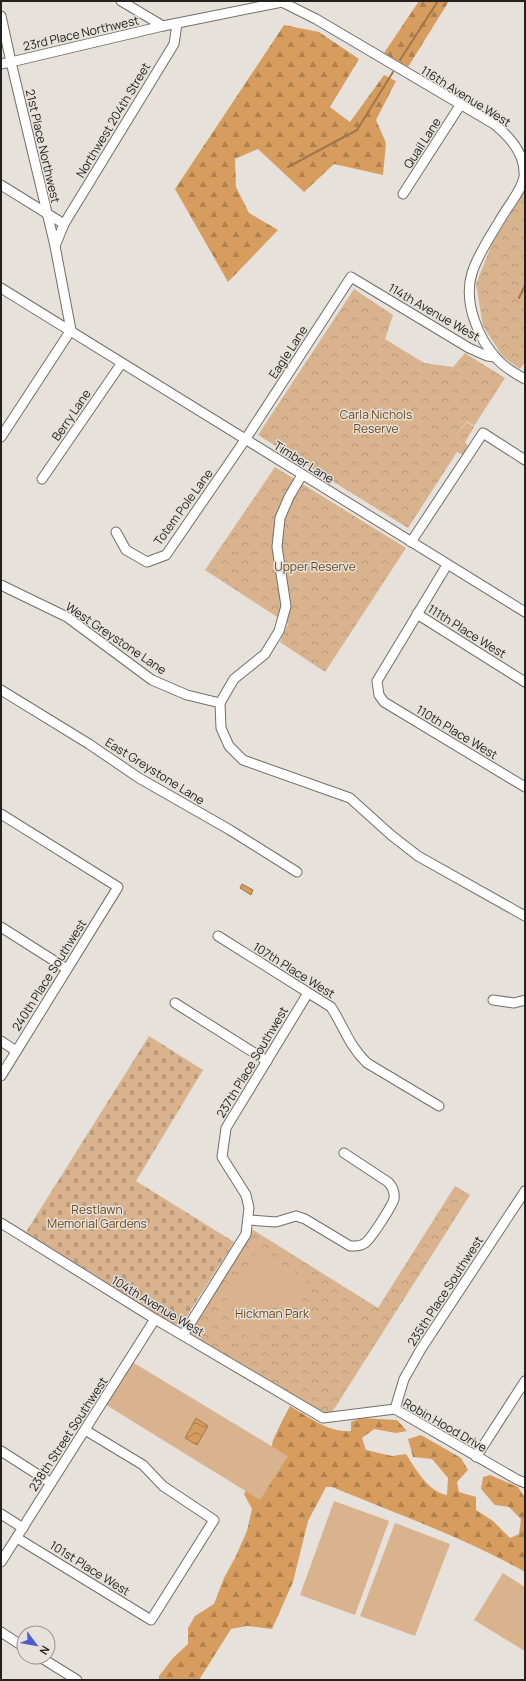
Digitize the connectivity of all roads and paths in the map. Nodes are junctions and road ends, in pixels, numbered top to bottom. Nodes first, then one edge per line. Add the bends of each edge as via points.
1 (121, 1) edge
2 (282, 2) edge
3 (1, 16) edge
4 (177, 24) junction
5 (163, 26) junction
6 (11, 62) junction
7 (1, 64) edge
8 (461, 104) junction
9 (1, 185) edge
10 (403, 194) dead end
11 (47, 214) junction
12 (64, 224) junction
13 (55, 246) junction
14 (351, 277) joint
15 (1, 288) edge
16 (71, 330) junction
17 (495, 357) junction
18 (121, 364) junction
19 (525, 379) edge
20 (1, 437) edge
21 (245, 440) junction
22 (525, 460) edge
23 (302, 475) junction
24 (42, 479) dead end
25 (116, 532) dead end
26 (411, 542) junction
27 (447, 565) junction
28 (1, 585) edge
29 (525, 612) edge
30 (417, 614) junction
31 (525, 682) edge
32 (1, 690) edge
33 (220, 704) junction
34 (525, 787) edge
35 (1, 814) edge
36 (297, 872) dead end
37 (525, 916) edge
38 (1, 927) edge
39 (218, 936) dead end
40 (67, 968) junction
41 (308, 993) junction
42 (493, 1000) dead end
43 (525, 1000) edge
44 (175, 1002) dead end
45 (1, 1041) edge
46 (16, 1050) junction
47 (266, 1061) junction
48 (1, 1076) edge
49 (439, 1106) dead end
50 (344, 1153) dead end
51 (525, 1191) edge
52 (249, 1220) junction
53 (1, 1223) edge
54 (155, 1319) junction
55 (183, 1335) junction
56 (525, 1381) edge
57 (303, 1407) joint
58 (395, 1409) junction
59 (85, 1430) junction
60 (1, 1451) edge
61 (476, 1457) junction
62 (525, 1482) edge
63 (51, 1483) junction
64 (1, 1514) edge
65 (23, 1528) junction
66 (17, 1538) junction
67 (1, 1562) edge
68 (1, 1632) edge
69 (16, 1641) edge
70 (53, 1665) edge
71 (77, 1680) edge

1 - 5 street
2 - 4 street
2 - 8 street, 116th Avenue West via 316,19
3 - 6 street, 23rd Place Northwest
4 - 5 street, 23rd Place Northwest
4 - 12 street, Northwest 204th Street via 174,44
5 - 6 street, 23rd Place Northwest
6 - 7 street
6 - 11 street, 21st Place Northwest
8 - 10 street, Quail Lane
8 - 17 street, 116th Avenue West via 506,134 519,151 524,169 520,186 476,260 470,282 470,306 477,327
9 - 11 street
11 - 12 street
11 - 13 street, 21st Place Northwest
12 - 13 street, Northwest 204th Street
13 - 16 street
14 - 17 street, 114th Avenue West via 469,348
14 - 21 street, Eagle Lane
15 - 16 street, Timber Lane
16 - 18 street, Timber Lane
16 - 20 street
17 - 19 street, 114th Avenue West
18 - 21 street, Timber Lane
18 - 24 street, Berry Lane
21 - 23 street, Timber Lane
21 - 25 street, Totem Pole Lane via 166,554 147,562 126,550
22 - 26 street via 483,433
23 - 26 street, Timber Lane
23 - 33 street via 280,518 277,546 286,606 279,631 265,654 234,679
26 - 27 street, Timber Lane
27 - 29 street, Timber Lane
27 - 30 street
28 - 33 street, West Greystone Lane via 67,617 152,680 188,695
30 - 31 street, 111th Place West
30 - 34 street, 110th Place West via 377,681 379,695 384,702
32 - 36 street, East Greystone Lane via 139,778
33 - 37 street via 221,728 229,746 243,760 350,798 418,856
35 - 40 street, 240th Place Southwest via 118,887
38 - 40 street
39 - 41 street, 107th Place West
40 - 46 street, 240th Place Southwest
41 - 47 street, 237th Place Southwest
41 - 49 street, 107th Place West via 331,1007 345,1035 367,1063
42 - 43 street via 514,1003
44 - 47 street
45 - 46 street
46 - 48 street, 240th Place Southwest
47 - 52 street, 237th Place Southwest via 226,1128 222,1145 222,1158 246,1195
50 - 52 street via 393,1187 394,1201 365,1243 350,1246 296,1216 276,1222
51 - 58 street, 235th Place Southwest via 404,1379
52 - 55 street, 237th Place Southwest via 246,1234
53 - 54 street, 104th Avenue West
54 - 55 street, 104th Avenue West
54 - 59 street, 238th Street Southwest
55 - 57 street, 104th Avenue West
56 - 61 street
57 - 58 street, Robin Hood Drive via 323,1418
58 - 61 street, Robin Hood Drive
59 - 63 street, 238th Street Southwest
59 - 66 street, 101st Place West via 143,1465 163,1486 214,1520 151,1620
60 - 63 street
61 - 62 street, Robin Hood Drive via 516,1480
63 - 65 street, 238th Street Southwest
64 - 65 street
65 - 66 street, 238th Street Southwest
66 - 67 street, 238th Street Southwest
68 - 69 street
70 - 71 street

